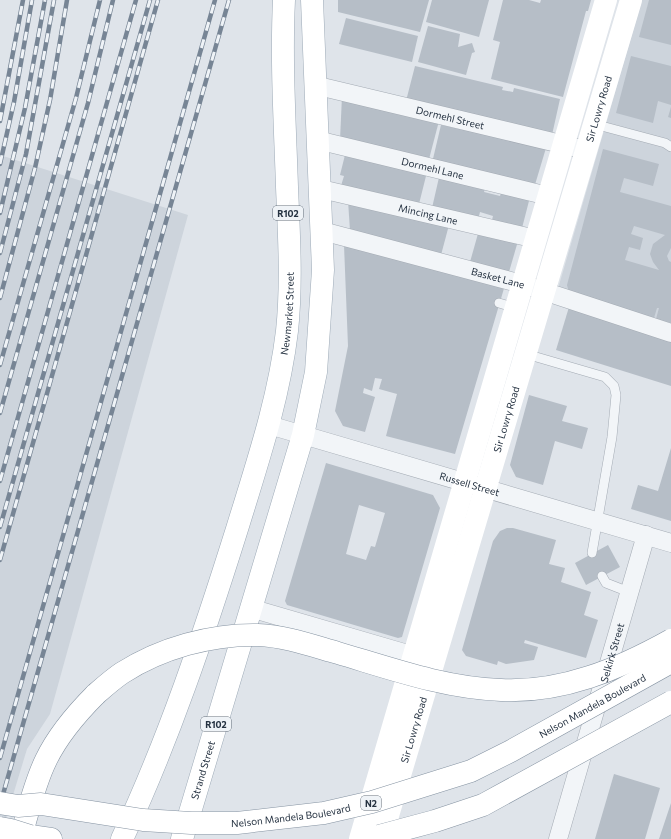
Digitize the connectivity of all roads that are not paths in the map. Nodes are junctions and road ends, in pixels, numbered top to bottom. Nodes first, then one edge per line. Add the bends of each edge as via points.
1 (284, 0) edge
2 (312, 0) edge
3 (606, 0) edge
4 (631, 0) edge
5 (314, 85) junction
6 (594, 124) junction
7 (317, 140) junction
8 (564, 144) junction
9 (671, 147) edge
10 (586, 150) junction
11 (321, 188) junction
12 (548, 196) junction
13 (322, 232) junction
14 (536, 239) junction
15 (522, 284) junction
16 (543, 292) junction
17 (671, 333) edge
18 (525, 354) junction
19 (269, 425) junction
20 (302, 435) junction
21 (475, 486) junction
22 (598, 522) junction
23 (646, 535) junction
24 (671, 543) edge
25 (592, 554) dead end
26 (602, 576) dead end
27 (629, 592) junction
28 (250, 608) junction
29 (671, 640) edge
30 (424, 659) junction
31 (671, 662) edge
32 (671, 702) edge
33 (0, 790) edge
34 (0, 803) edge
35 (41, 804) junction
36 (0, 828) edge
37 (28, 838) edge
38 (371, 838) edge
39 (122, 839) edge
40 (182, 839) edge
41 (558, 839) edge

1 - 19 main road, Newmarket Street / R102 via 282,43 290,247 289,284 287,330
2 - 5 main road, R102
3 - 8 main road, Sir Lowry Road
4 - 6 main road, Sir Lowry Road
5 - 7 main road, R102
5 - 8 street, Dormehl Street
6 - 9 lane via 665,143
6 - 10 main road, Sir Lowry Road
7 - 11 main road, R102
7 - 12 street, Dormehl Lane
8 - 10 street, Dormehl Street
8 - 12 main road, Sir Lowry Road
10 - 16 main road, Sir Lowry Road
11 - 13 main road, R102
11 - 14 street, Mincing Lane
12 - 14 main road, Sir Lowry Road
13 - 15 street, Basket Lane
13 - 20 main road, R102 via 323,270 317,365
14 - 15 main road, Sir Lowry Road
15 - 16 street, Basket Lane
15 - 21 main road, Sir Lowry Road via 507,306
16 - 17 street, Basket Lane
16 - 18 main road, Sir Lowry Road
18 - 21 main road, Sir Lowry Road
18 - 22 lane via 605,377 614,386 616,395 612,437
19 - 20 street, Russell Street
19 - 39 main road, Newmarket Street / R102 via 210,617 154,765
20 - 21 street, Russell Street
20 - 28 main road, R102
21 - 22 street, Russell Street
21 - 30 main road, Sir Lowry Road
22 - 23 street, Russell Street
22 - 25 lane
23 - 24 street, Russell Street
23 - 27 street, Selkirk Street
26 - 27 lane via 606,583
27 - 41 street, Selkirk Street
28 - 30 street
28 - 40 main road, Strand Street / R102
29 - 37 main road, bridge via 606,672 570,683 536,689 502,690 465,688 434,681 289,640 259,635 232,636 187,644 122,673 78,713 45,761
30 - 38 main road, Sir Lowry Road
31 - 35 main road, Nelson Mandela Boulevard / N2, bridge via 511,752 471,771 372,802 317,814 222,823 143,820
32 - 38 main road, bridge via 483,805 436,821
33 - 35 main road via 21,794
34 - 35 main road, Nelson Mandela Boulevard / N2, bridge via 18,806
36 - 37 main road, bridge

